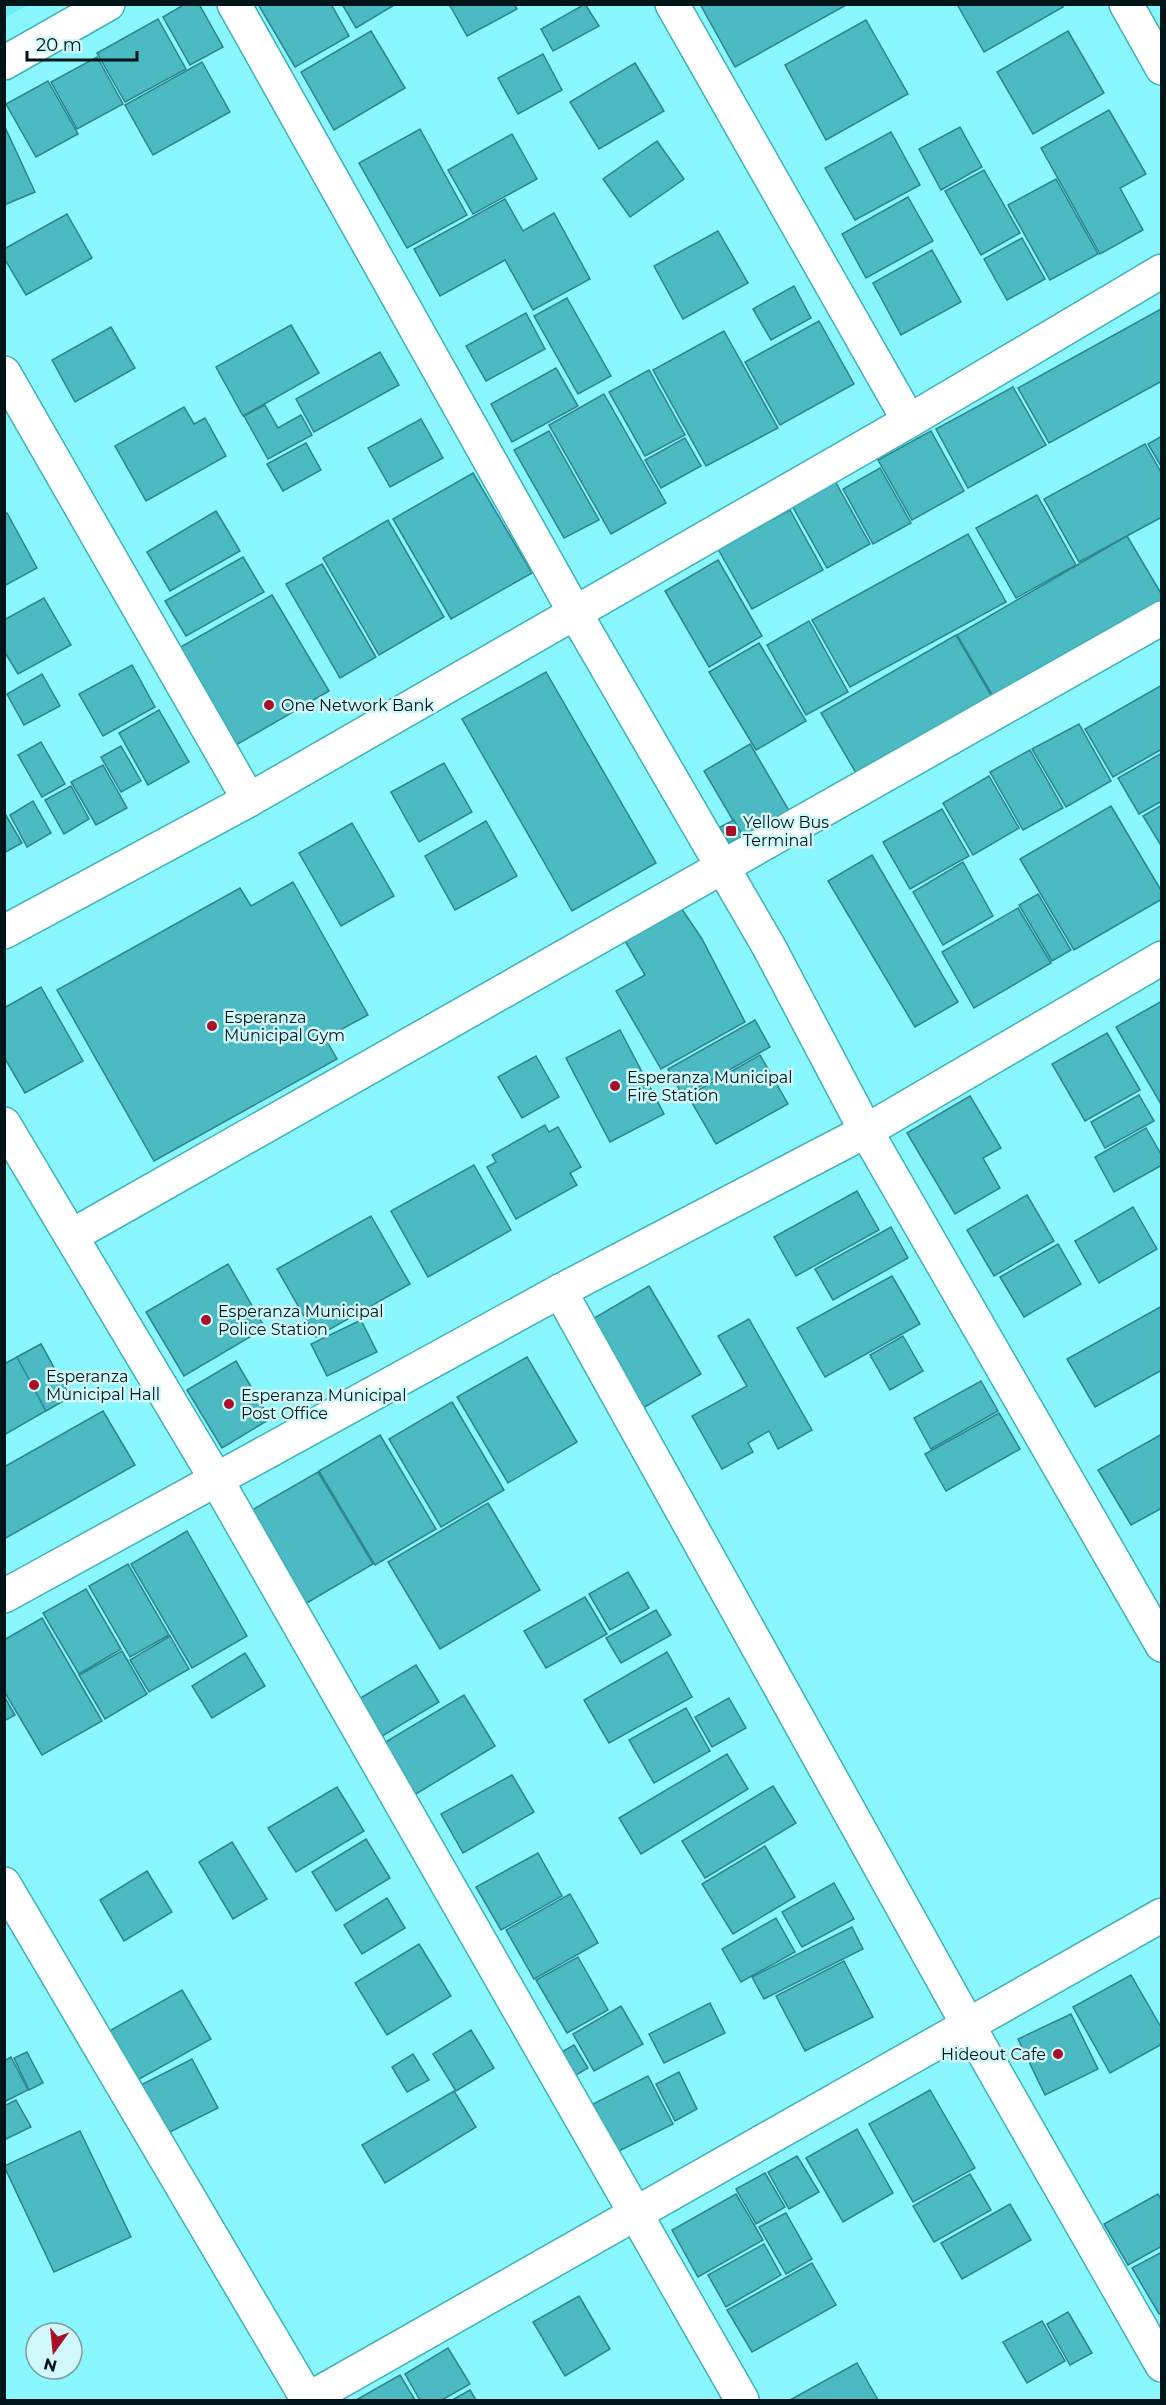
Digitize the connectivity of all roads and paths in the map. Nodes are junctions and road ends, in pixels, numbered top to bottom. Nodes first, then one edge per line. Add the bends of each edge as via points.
1 (108, 4) edge
2 (234, 4) edge
3 (672, 4) edge
4 (1126, 4) edge
5 (4, 63) edge
6 (1161, 68) edge
7 (1161, 271) edge
8 (4, 373) edge
9 (909, 422) junction
10 (574, 611) junction
11 (1161, 618) edge
12 (249, 800) junction
13 (723, 868) junction
14 (4, 932) edge
15 (1161, 958) edge
16 (4, 1124) edge
17 (866, 1131) junction
18 (73, 1235) junction
19 (560, 1291) junction
20 (216, 1479) junction
21 (4, 1596) edge
22 (1161, 1645) edge
23 (4, 1884) edge
24 (1161, 1915) edge
25 (968, 2025) junction
26 (638, 2214) junction
27 (1161, 2365) edge
28 (308, 2400) edge
29 (742, 2400) edge

1 - 5 street
2 - 10 street
3 - 9 street
4 - 6 street
7 - 9 street
8 - 12 street
9 - 10 street
10 - 12 street
10 - 13 street
11 - 13 street
12 - 14 street
13 - 17 street
13 - 18 street
15 - 17 street
16 - 18 street
17 - 19 street
17 - 22 street
18 - 20 street
19 - 20 street
19 - 25 street
20 - 21 street
20 - 26 street
23 - 28 street
24 - 25 street
25 - 26 street
25 - 27 street
26 - 28 street
26 - 29 street

